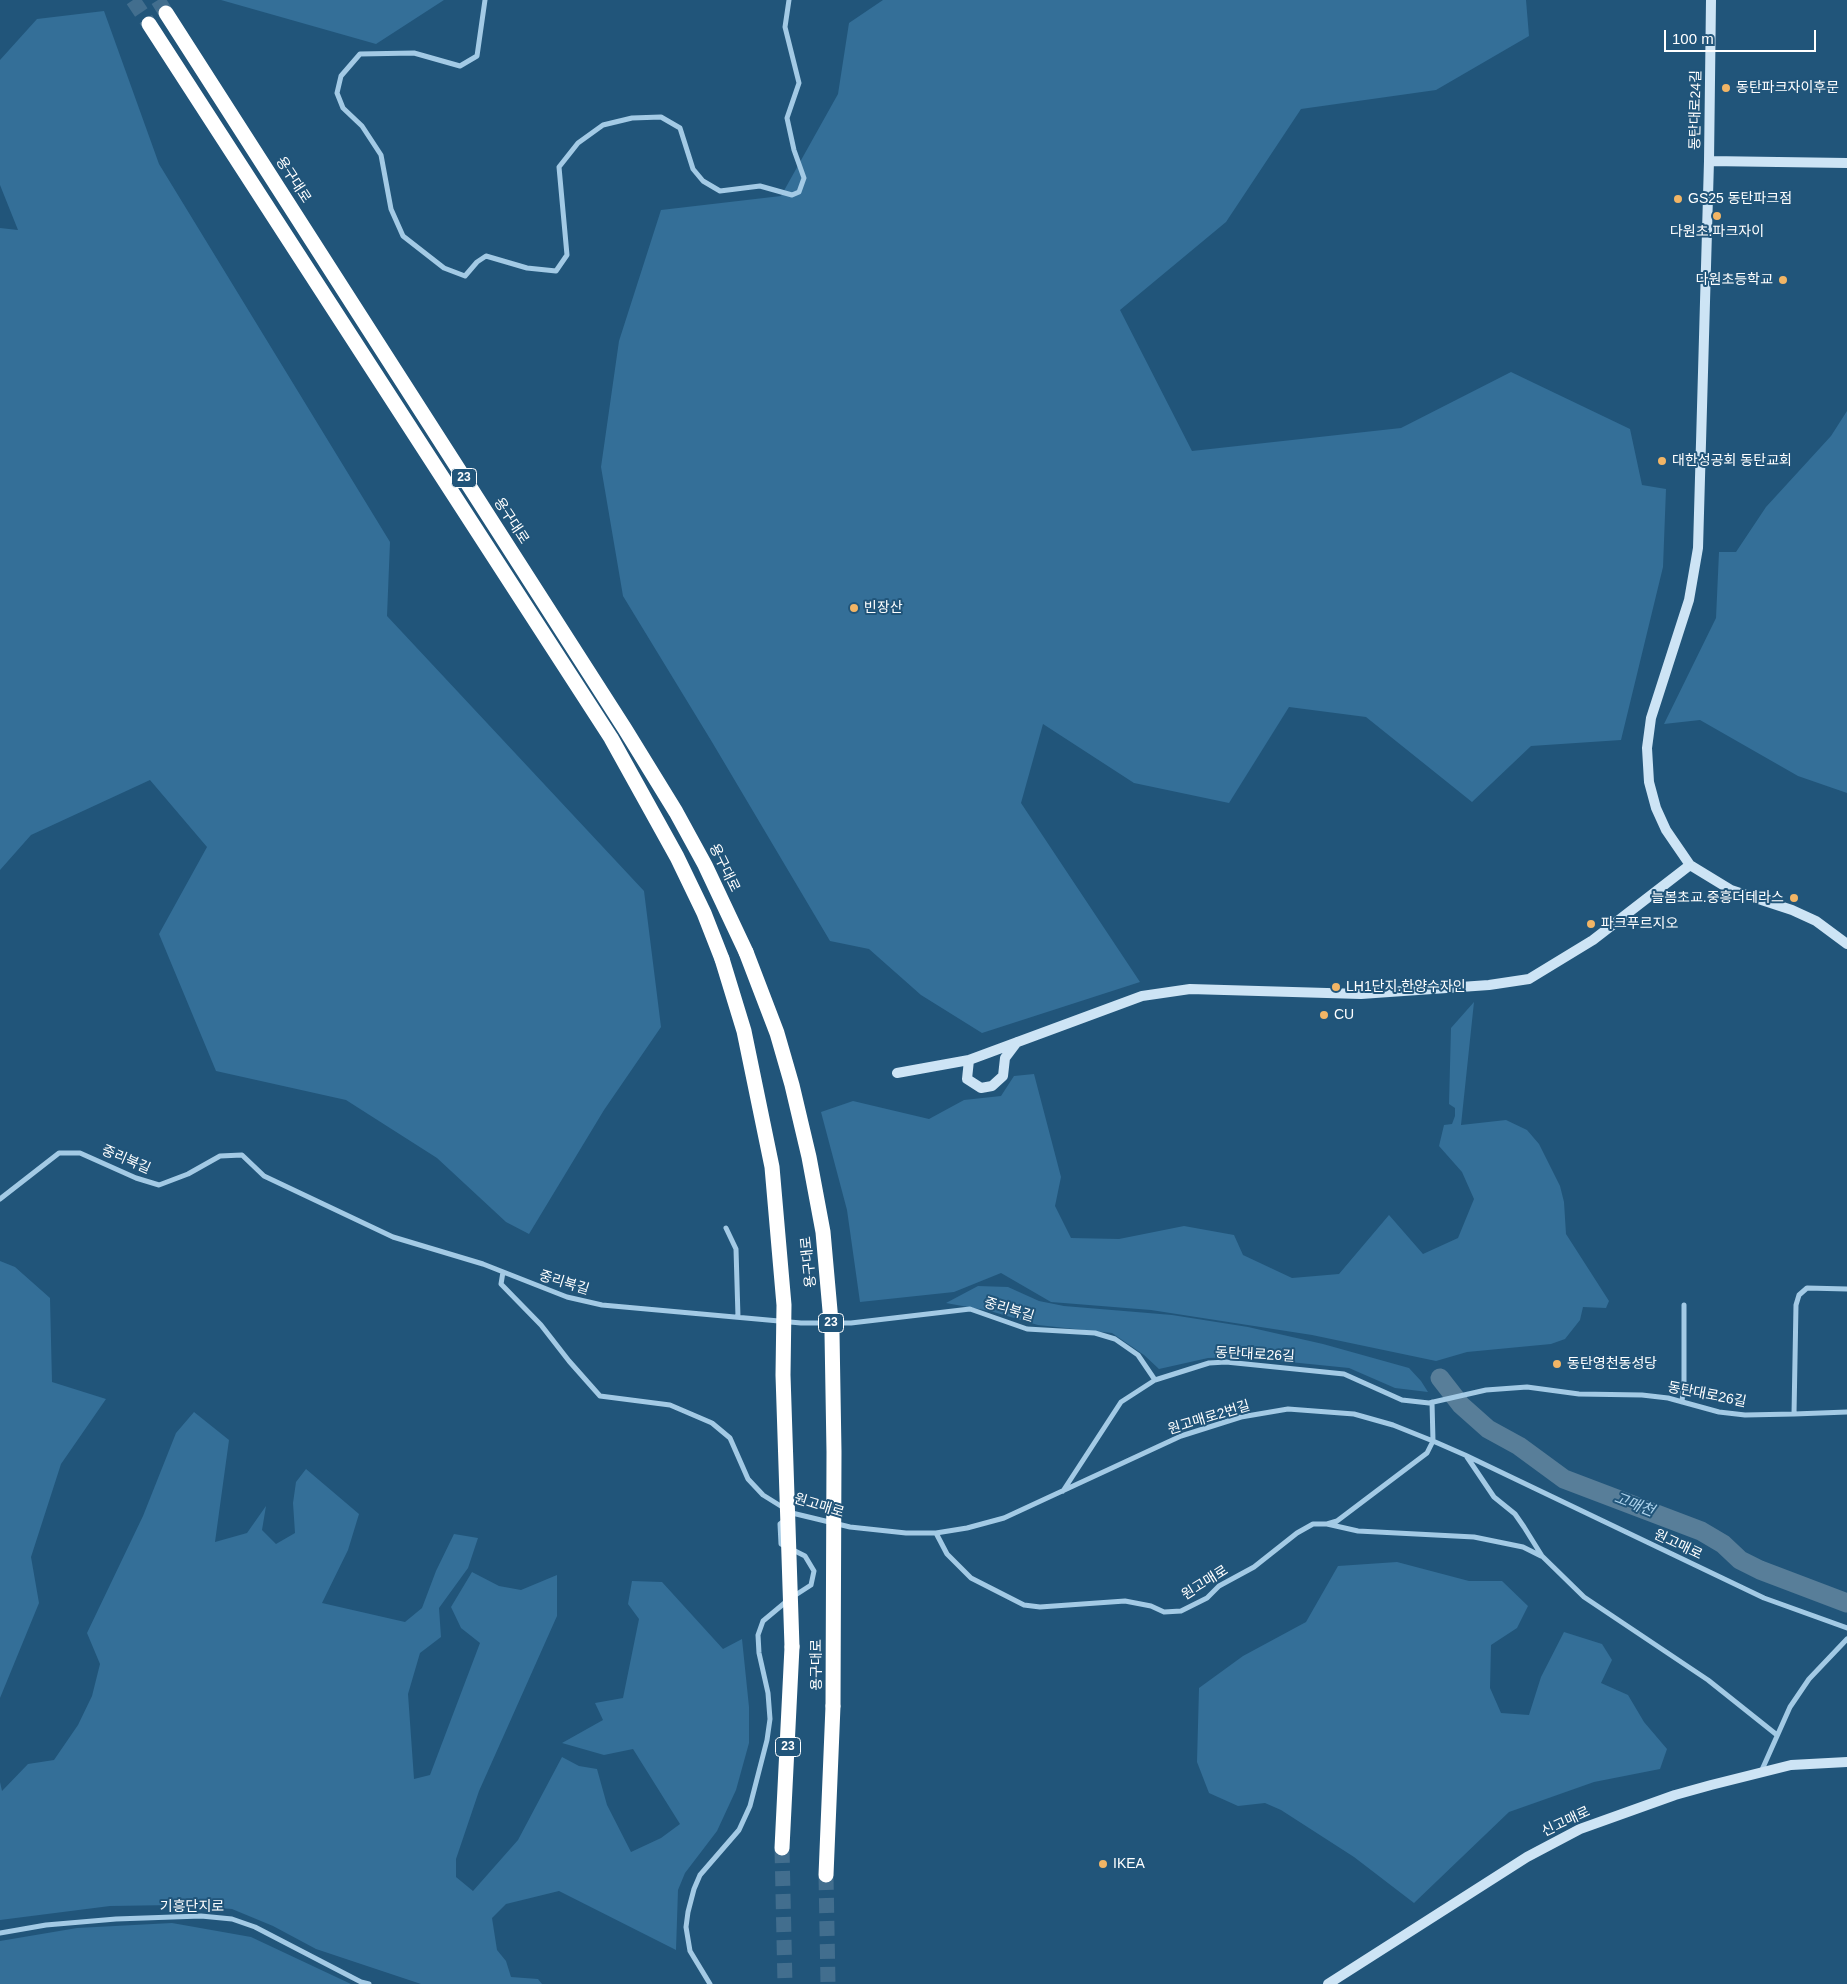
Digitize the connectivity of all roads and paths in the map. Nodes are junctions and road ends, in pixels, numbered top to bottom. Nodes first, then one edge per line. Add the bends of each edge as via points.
1 (485, 0) edge
2 (789, 0) edge
3 (1711, 0) edge
4 (166, 13) tunnel mouth
5 (149, 24) tunnel mouth
6 (1710, 161) junction
7 (1847, 164) edge
8 (1690, 865) junction
9 (1847, 944) edge
10 (1017, 1042) junction
11 (969, 1060) junction
12 (897, 1073) dead end
13 (0, 1199) edge
14 (726, 1228) dead end
15 (503, 1272) junction
16 (1847, 1289) edge
17 (1684, 1305) dead end
18 (738, 1317) junction
19 (1155, 1380) junction
20 (1435, 1402) junction
21 (1682, 1402) junction
22 (1847, 1412) edge
23 (1794, 1414) junction
24 (1433, 1441) junction
25 (1466, 1455) junction
26 (1063, 1492) junction
27 (792, 1513) junction
28 (1327, 1524) junction
29 (936, 1533) junction
30 (1542, 1556) junction
31 (1847, 1628) edge
32 (1847, 1639) edge
33 (1777, 1735) junction
34 (1847, 1762) edge
35 (1761, 1772) junction
36 (782, 1848) tunnel mouth
37 (826, 1875) tunnel mouth
38 (0, 1933) edge
39 (369, 1984) edge
40 (710, 1984) edge
41 (1328, 1984) edge

1 - 2 street via 477,56 460,66 414,54 360,54 341,76 337,93 343,108 362,126 380,155 392,209 403,236 444,268 465,276 476,262 486,256 527,268 556,271 567,255 559,167 578,143 603,124 661,117 680,128 693,169 703,181 720,192 760,186 792,195 799,192 804,178 787,118 799,83 785,27
3 - 6 street, 동탄대로24길
4 - 37 highway, 용구대로 / 23, bridge via 676,812 746,952 777,1033 809,1157 824,1241 832,1333 833,1706
5 - 36 highway, 용구대로 / 23, bridge via 611,738 677,857 722,959 744,1031 772,1167 784,1305 783,1375 792,1647
6 - 7 street
6 - 8 street, 동탄대로24길 via 1698,548 1690,600 1651,718 1647,748 1649,782 1656,808 1666,830
8 - 9 street via 1731,890 1816,920
8 - 10 street via 1593,940 1529,979 1489,986 1361,994 1190,989 1142,996
10 - 11 street
10 - 11 street via 1005,1058 1003,1076 992,1086 981,1088 967,1079
11 - 12 street
13 - 15 street, 중리북길 via 59,1153 80,1152 159,1185 188,1174 220,1156 242,1155 264,1176 393,1237
14 - 18 street via 736,1249
15 - 18 street, 중리북길 via 550,1291 602,1306
15 - 27 street, 원고매로 via 501,1284 541,1325 600,1396 670,1405 712,1423 730,1438 748,1479 763,1495
16 - 23 street via 1807,1288 1799,1295 1796,1305
17 - 21 street
18 - 19 street, 중리북길 via 801,1324 970,1309 1027,1329 1095,1332 1115,1339 1138,1355
19 - 20 street, 동탄대로26길 via 1209,1363 1226,1362 1344,1374 1402,1400
19 - 26 street, 동탄대로26길 via 1121,1402
20 - 21 street, 동탄대로26길 via 1476,1392 1527,1387 1579,1394 1642,1395
20 - 24 street
21 - 23 street, 동탄대로26길 via 1745,1415
22 - 23 street
24 - 25 street, 원고매로
24 - 26 street, 원고매로2번길 via 1354,1414 1288,1409 1242,1417 1181,1436
24 - 28 street, 원고매로 via 1427,1453 1336,1521
25 - 30 street via 1494,1497 1515,1514
25 - 31 street, 원고매로 via 1764,1598
26 - 29 street, 원고매로2번길 via 1004,1518
27 - 29 street, 원고매로 via 850,1527
27 - 40 street via 780,1524 781,1544 805,1556 811,1563 814,1579 769,1614 761,1626 759,1653 770,1720 761,1766 745,1819 732,1840 700,1876 688,1912 686,1927 690,1951
28 - 29 street, 원고매로 via 1313,1524 1297,1533 1195,1605 1181,1611 1164,1612 1145,1604 1125,1601 1040,1607 1024,1605 971,1578 947,1554
28 - 30 street via 1358,1532 1474,1537 1523,1547
30 - 33 street via 1584,1598 1708,1680
32 - 33 street via 1809,1679 1790,1707
33 - 35 street
34 - 35 street, 신고매로 via 1790,1765
35 - 41 street, 신고매로 via 1609,1817 1552,1843
38 - 39 street, 기흥단지로 via 46,1925 116,1920 201,1916 232,1919 255,1927

